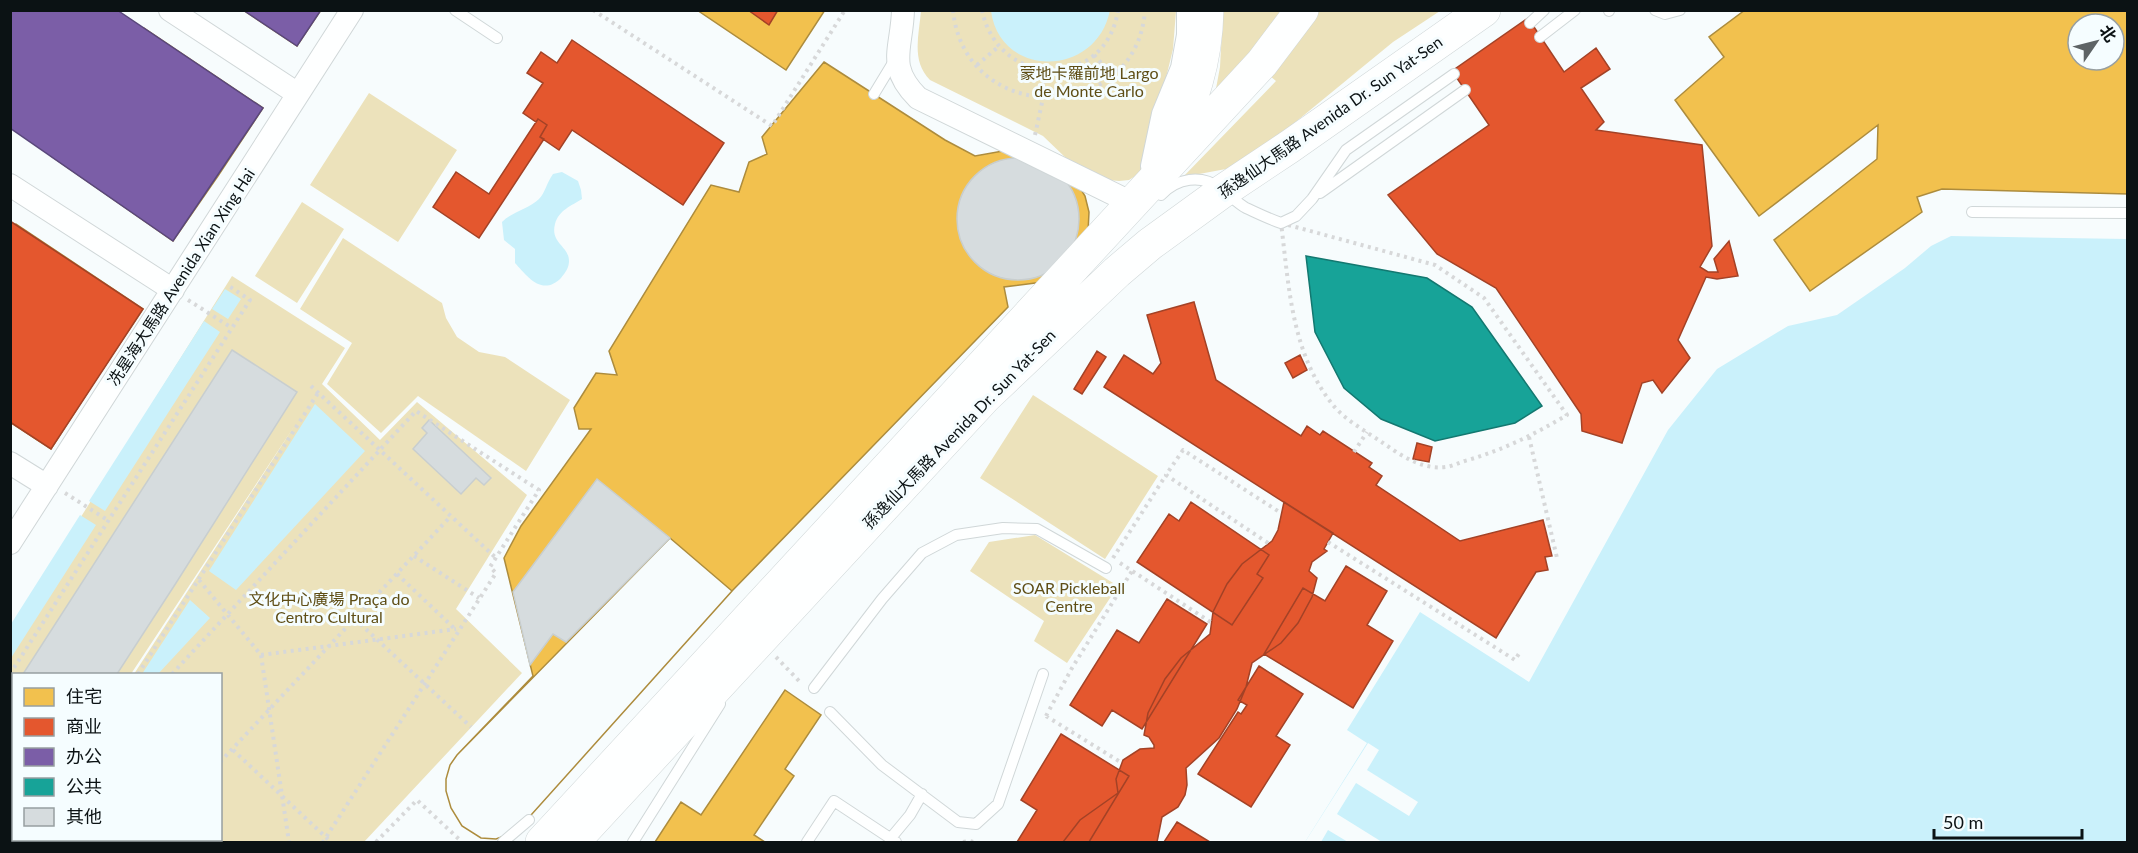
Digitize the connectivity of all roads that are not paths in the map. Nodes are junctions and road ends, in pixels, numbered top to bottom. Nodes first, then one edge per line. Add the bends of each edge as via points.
1 (170, 10) edge
2 (352, 10) edge
3 (455, 10) edge
4 (903, 10) edge
5 (1188, 10) edge
6 (1206, 10) edge
7 (1302, 10) edge
8 (1453, 10) edge
9 (1484, 10) edge
10 (1544, 10) edge
11 (1575, 10) edge
12 (1655, 10) edge
13 (1680, 10) edge
14 (1530, 23) dead end
15 (1540, 37) dead end
16 (497, 38) dead end
17 (897, 49) junction
18 (1454, 74) dead end
19 (1465, 90) dead end
20 (298, 94) junction
21 (874, 94) dead end
22 (10, 185) edge
23 (1223, 190) junction
24 (1312, 199) junction
25 (1138, 203) junction
26 (1972, 212) dead end
27 (2127, 213) edge
28 (173, 290) junction
29 (10, 463) edge
30 (48, 485) junction
31 (10, 543) edge
32 (1106, 568) dead end
33 (760, 641) junction
34 (1042, 674) dead end
35 (814, 688) dead end
36 (830, 712) road end
37 (922, 794) junction
38 (535, 831) edge
39 (893, 841) edge
40 (503, 843) edge
41 (573, 843) edge
42 (633, 843) edge
43 (807, 843) edge

1 - 20 street
2 - 20 street, 冼星海大馬路 Avenida Xian Xing Hai
3 - 16 lane
4 - 17 street
5 - 25 street via 1182,68 1163,114
6 - 25 main road via 1205,46 1195,91
7 - 25 main road, 孫逸仙大馬路 Avenida Dr. Sun Yat-Sen via 1262,63
8 - 23 main road via 1397,50
9 - 23 main road, 孫逸仙大馬路 Avenida Dr. Sun Yat-Sen
10 - 14 lane
11 - 15 lane
12 - 13 lane via 1665,14
17 - 21 lane via 893,64
17 - 25 street via 899,71 918,98
18 - 24 lane via 1346,150
19 - 24 lane
20 - 28 street, 冼星海大馬路 Avenida Xian Xing Hai
22 - 28 street
23 - 24 lane via 1246,208 1281,223 1296,216
23 - 25 lane via 1211,183 1189,180
23 - 33 main road, 孫逸仙大馬路 Avenida Dr. Sun Yat-Sen via 1116,272 985,396
25 - 38 main road, 孫逸仙大馬路 Avenida Dr. Sun Yat-Sen
26 - 27 lane
28 - 30 street, 冼星海大馬路 Avenida Xian Xing Hai
29 - 30 street
30 - 31 street, 冼星海大馬路 Avenida Xian Xing Hai
32 - 35 lane via 1036,529 1004,528 956,535 922,553
33 - 41 main road, 孫逸仙大馬路 Avenida Dr. Sun Yat-Sen
33 - 42 lane
34 - 37 lane via 998,804 976,824 958,822
36 - 37 lane via 882,765
37 - 39 lane
38 - 40 lane
39 - 43 lane via 834,801

